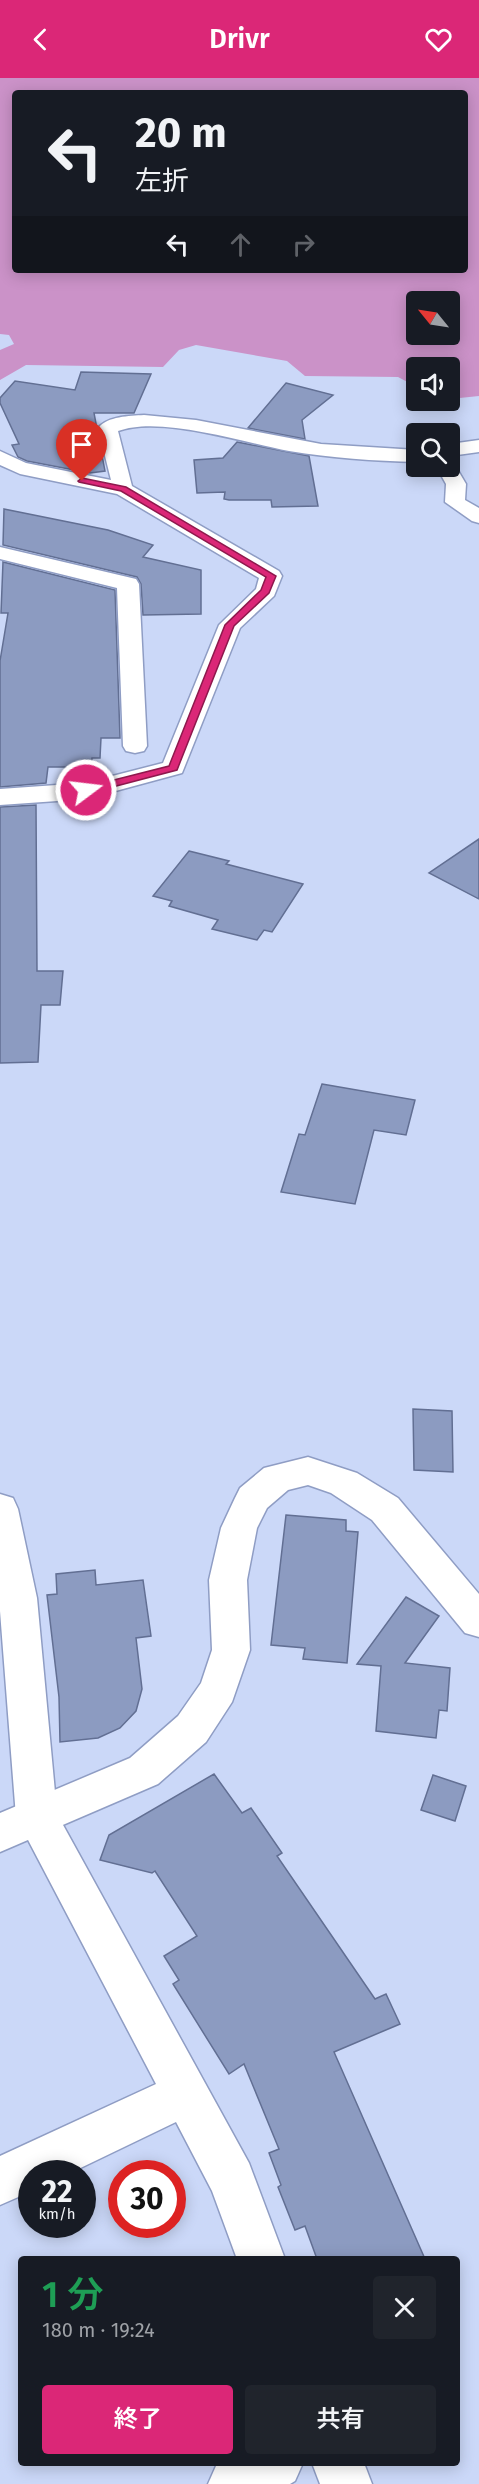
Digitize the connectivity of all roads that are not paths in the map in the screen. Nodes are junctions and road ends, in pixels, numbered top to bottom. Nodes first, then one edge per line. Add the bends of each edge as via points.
1 (479, 446) edge
2 (460, 449) edge
3 (406, 456) edge
4 (0, 457) edge
5 (452, 477) edge
6 (123, 489) junction
7 (479, 517) edge
8 (0, 553) edge
9 (135, 746) dead end
10 (0, 797) edge
11 (0, 1509) edge
12 (9, 1600) edge
13 (479, 1621) edge
14 (38, 1817) junction
15 (0, 1833) edge
16 (185, 2094) junction
17 (0, 2181) edge
18 (260, 2256) edge
19 (271, 2466) edge
20 (339, 2466) edge
21 (234, 2484) edge
22 (346, 2484) edge

1 - 2 street
3 - 6 street via 288,445 165,423 115,423 108,428
4 - 6 street via 20,468
5 - 7 street via 456,484 454,502
6 - 10 street via 271,576 266,591 230,625 173,768 86,790
8 - 9 street via 128,584
11 - 12 street
12 - 14 street
13 - 14 street via 385,1509 344,1483 308,1471 277,1478 253,1498 239,1528 228,1580 231,1650 218,1690 192,1729 144,1771
14 - 15 street
14 - 16 street
16 - 17 street
16 - 18 street via 232,2180
19 - 21 street
20 - 22 street

